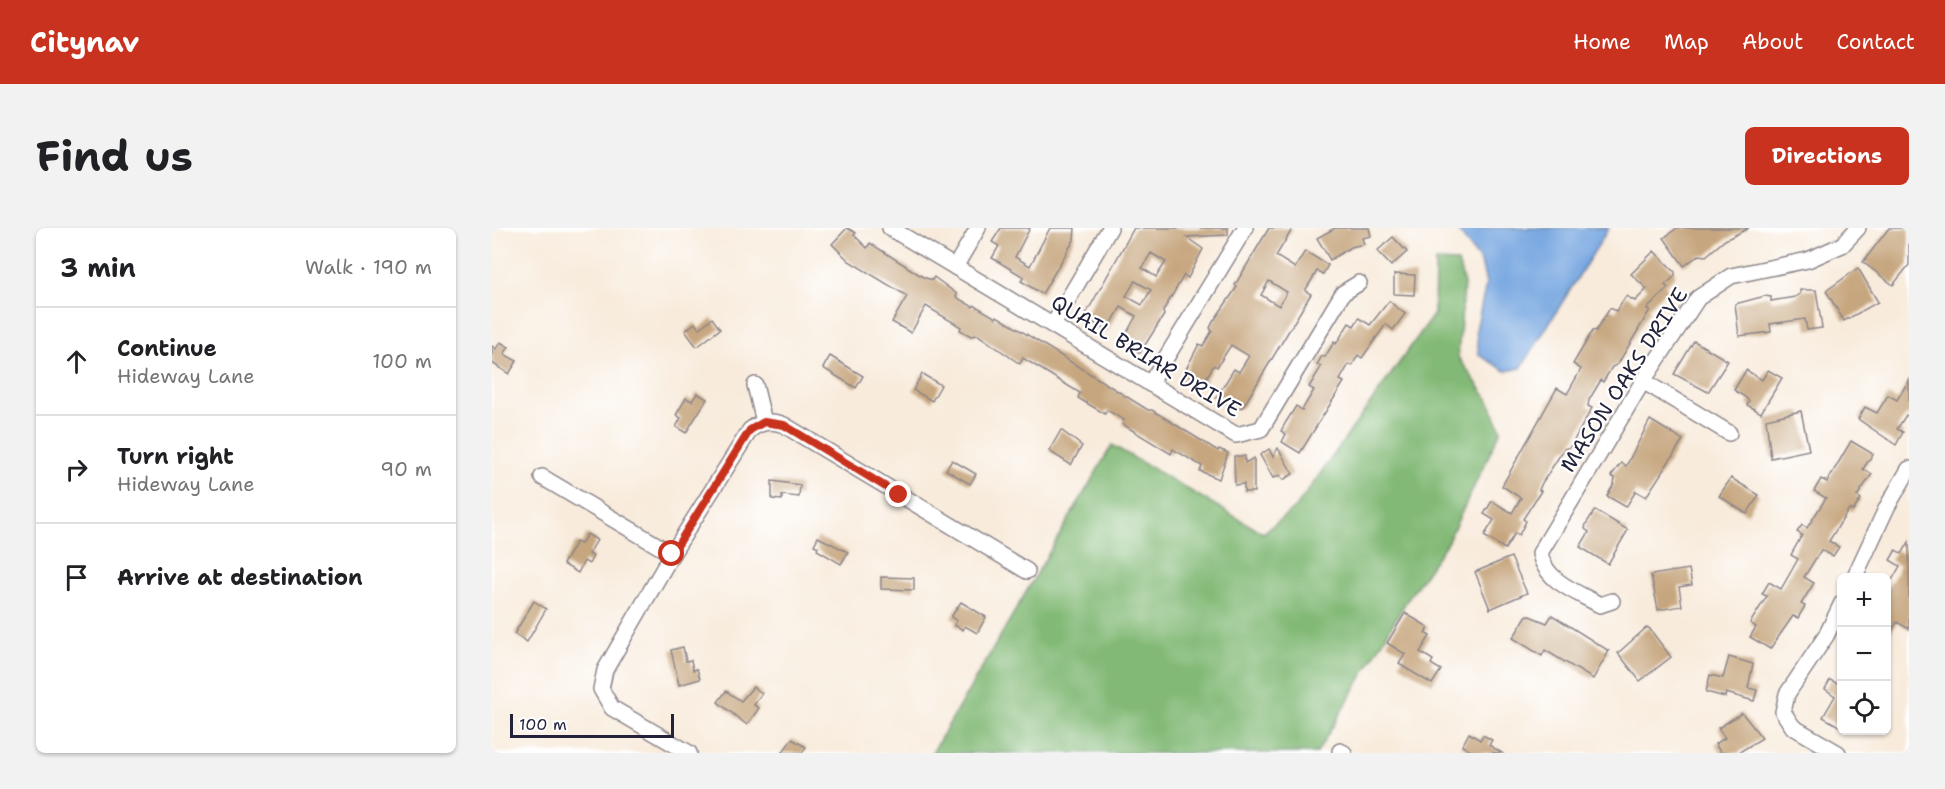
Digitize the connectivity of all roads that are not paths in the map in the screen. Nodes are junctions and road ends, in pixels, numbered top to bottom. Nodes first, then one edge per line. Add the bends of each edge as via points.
1 (890, 228) edge
2 (978, 228) edge
3 (1110, 228) edge
4 (1245, 228) edge
5 (1858, 228) edge
6 (955, 267) junction
7 (1359, 283) dead end
8 (1053, 326) junction
9 (1643, 381) junction
10 (1150, 384) junction
11 (755, 385) dead end
12 (764, 422) junction
13 (1730, 433) dead end
14 (1909, 469) edge
15 (542, 477) dead end
16 (672, 554) junction
17 (1027, 571) dead end
18 (1856, 573) edge
19 (1612, 601) dead end
20 (1837, 613) edge
21 (689, 753) edge
22 (1838, 753) edge

1 - 6 street, QUAIL BRIAR DRIVE
2 - 6 street
3 - 8 street
4 - 10 street
5 - 9 street, MASON OAKS DRIVE via 1842,245 1808,260 1731,276 1698,298
6 - 8 street, QUAIL BRIAR DRIVE
7 - 10 street, QUAIL BRIAR DRIVE via 1342,293 1261,429 1236,435
8 - 10 street, QUAIL BRIAR DRIVE
9 - 13 street
9 - 19 street, MASON OAKS DRIVE via 1540,553 1543,565 1554,579 1600,605
11 - 12 street
12 - 16 street via 750,430
12 - 17 street via 784,425
14 - 18 street
15 - 16 street
16 - 21 street via 605,670 601,689 612,708
20 - 22 street via 1787,694 1784,712 1793,727

